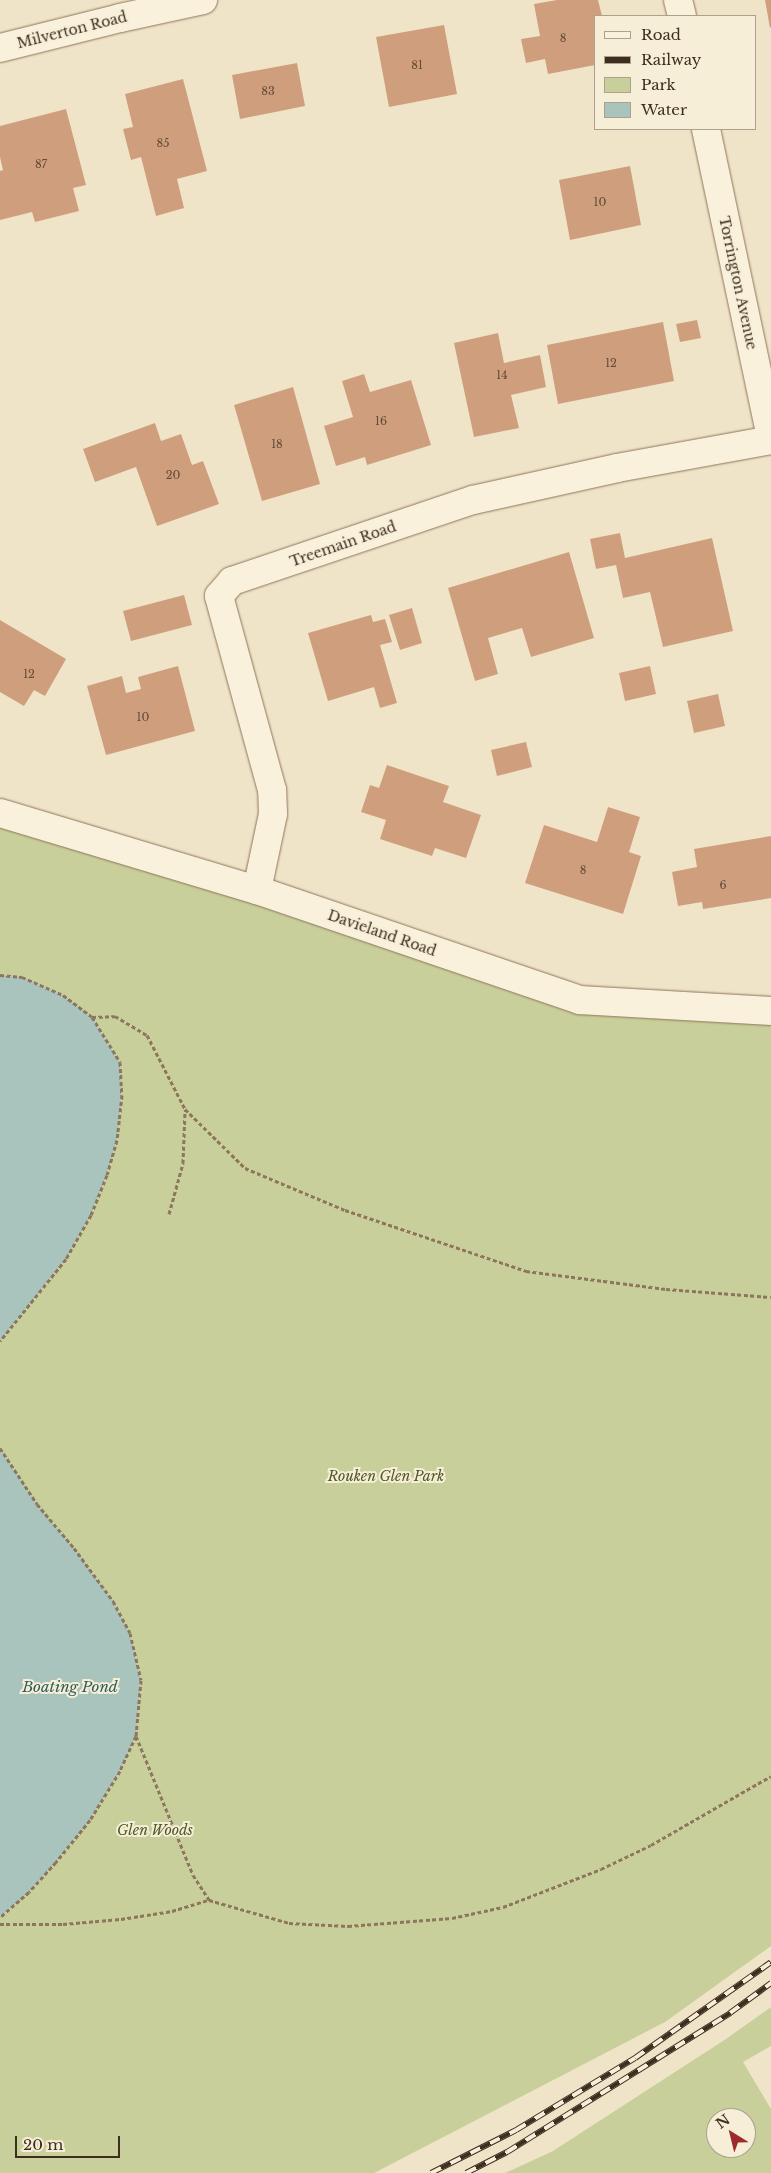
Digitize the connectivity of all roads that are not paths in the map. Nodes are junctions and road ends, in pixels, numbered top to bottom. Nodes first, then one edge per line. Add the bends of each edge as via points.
1 (203, 0) edge
2 (678, 0) edge
3 (682, 15) edge
4 (0, 48) edge
5 (706, 130) edge
6 (771, 439) edge
7 (0, 813) edge
8 (257, 890) junction
9 (771, 1010) edge

1 - 4 street, Milverton Road
2 - 3 street
5 - 6 street, Torrington Avenue
6 - 8 street, Treemain Road via 473,500 232,581 219,596 272,790 273,814
7 - 8 street, Davieland Road
8 - 9 street, Davieland Road via 580,1000

